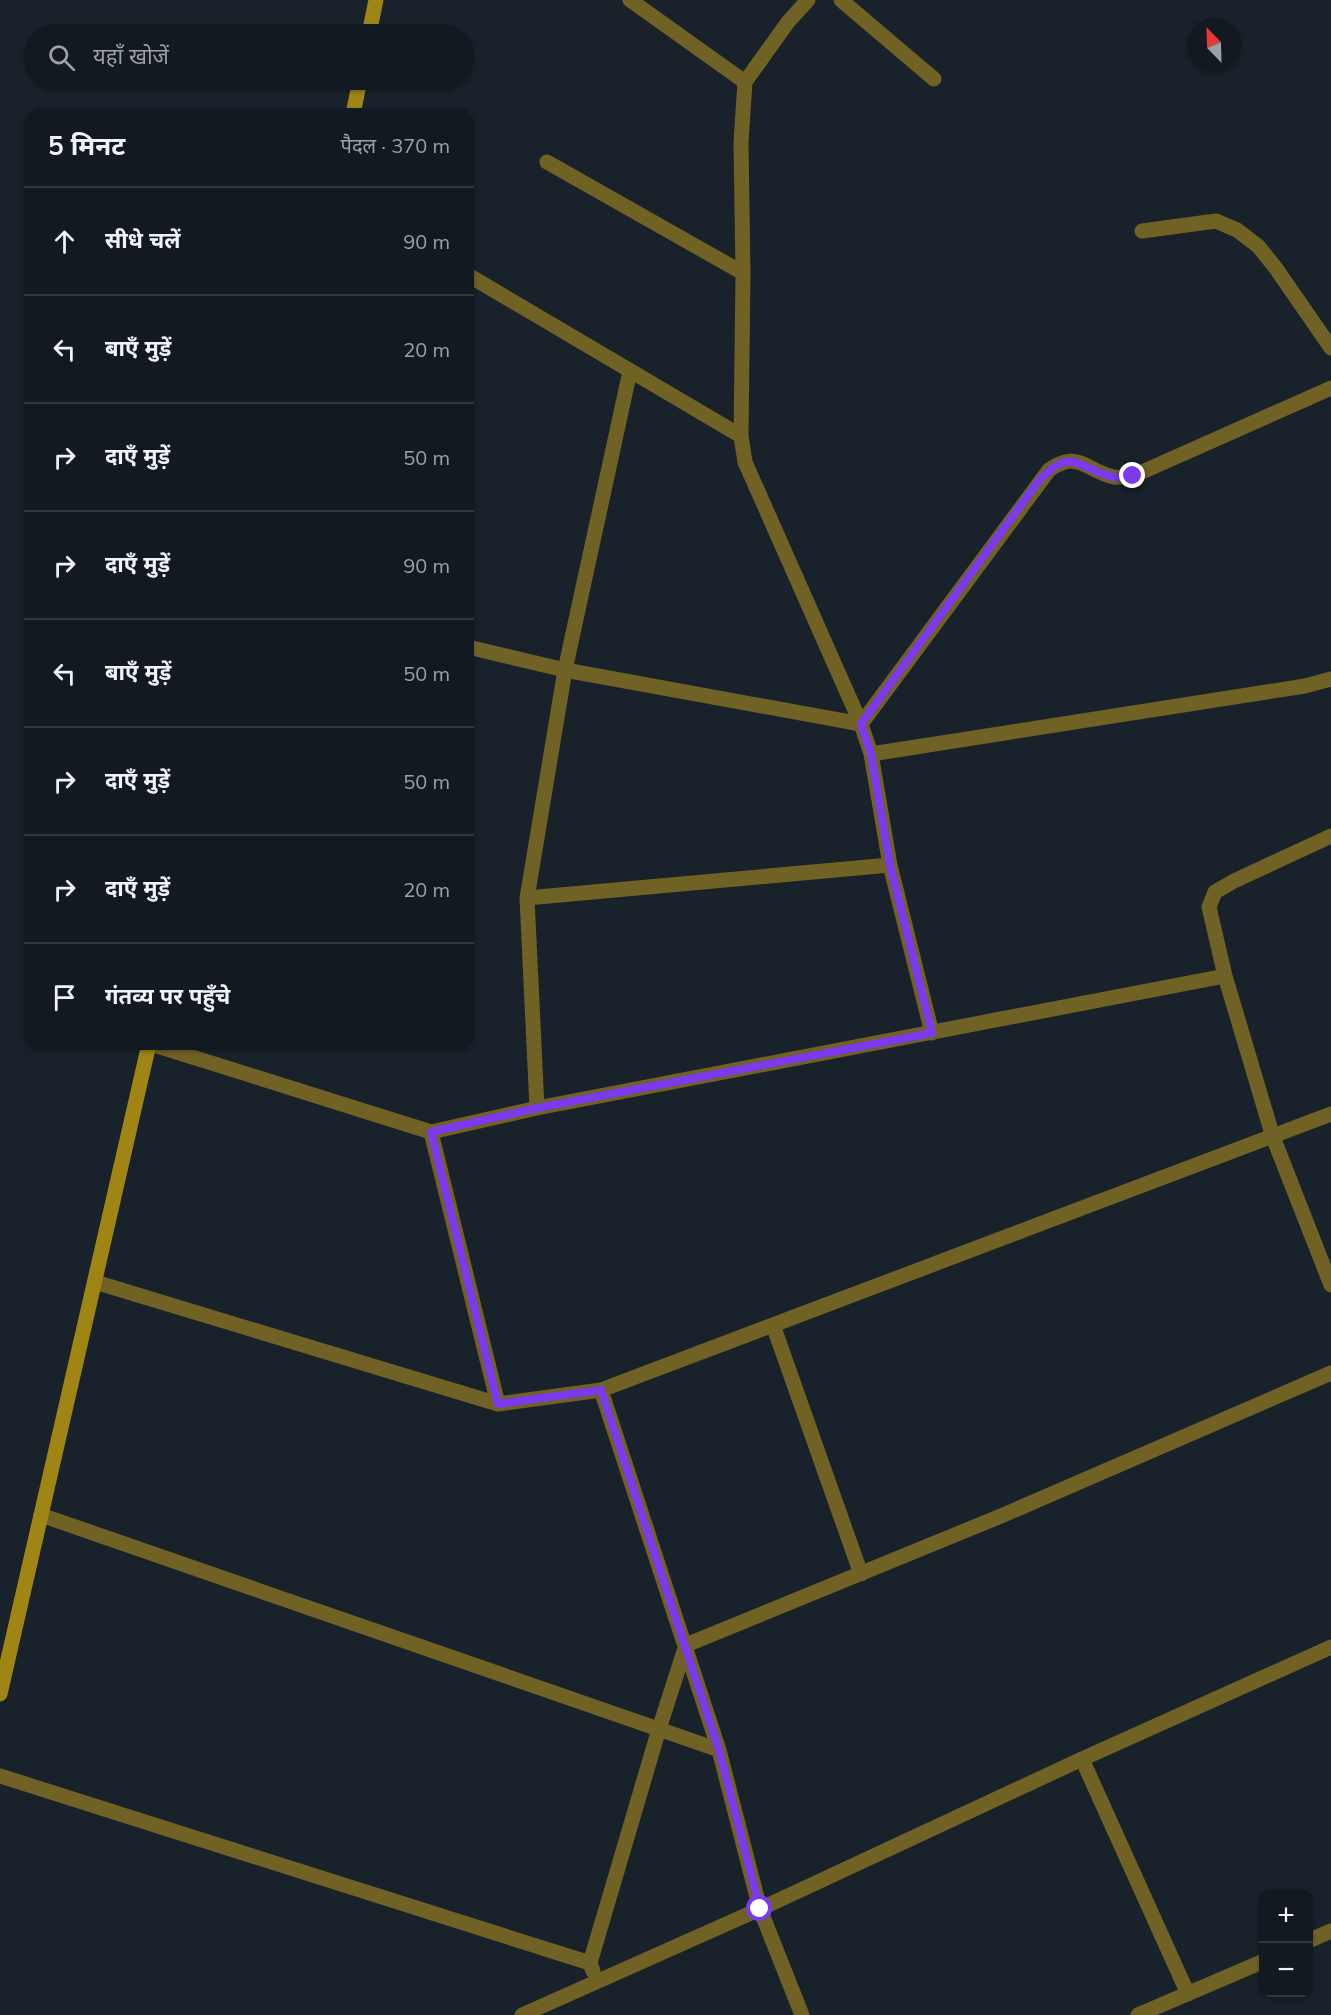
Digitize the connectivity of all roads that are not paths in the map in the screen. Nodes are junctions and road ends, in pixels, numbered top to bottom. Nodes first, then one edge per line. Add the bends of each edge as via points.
1 (376, 0) edge
2 (630, 0) edge
3 (808, 0) edge
4 (842, 0) edge
5 (371, 24) edge
6 (934, 79) dead end
7 (745, 82) junction
8 (358, 90) edge
9 (354, 108) edge
10 (547, 162) dead end
11 (1142, 231) dead end
12 (743, 273) junction
13 (474, 279) edge
14 (1331, 348) edge
15 (630, 371) junction
16 (1331, 388) edge
17 (741, 436) junction
18 (474, 648) edge
19 (565, 670) junction
20 (1331, 679) edge
21 (861, 724) junction
22 (871, 754) junction
23 (1331, 836) edge
24 (890, 865) junction
25 (527, 898) junction
26 (1225, 976) junction
27 (932, 1033) junction
28 (149, 1050) edge
29 (169, 1050) edge
30 (537, 1108) junction
31 (1331, 1114) edge
32 (431, 1132) junction
33 (1272, 1137) junction
34 (95, 1282) junction
35 (1331, 1285) edge
36 (773, 1326) junction
37 (1331, 1372) edge
38 (601, 1390) junction
39 (498, 1404) junction
40 (41, 1515) junction
41 (861, 1574) junction
42 (686, 1645) junction
43 (1331, 1647) edge
44 (0, 1694) edge
45 (659, 1729) junction
46 (719, 1750) junction
47 (1082, 1759) junction
48 (0, 1776) edge
49 (760, 1909) junction
50 (1331, 1931) edge
51 (1313, 1939) edge
52 (1259, 1963) edge
53 (590, 1964) junction
54 (597, 1981) junction
55 (1188, 1994) junction
56 (522, 2015) edge
57 (802, 2015) edge
58 (1138, 2015) edge

1 - 5 street
2 - 7 street
3 - 7 street
4 - 6 street
7 - 12 street via 741,142
8 - 9 street
10 - 12 street
11 - 14 street via 1216,221 1237,230 1258,246 1275,267
12 - 17 street
13 - 15 street
15 - 17 street
15 - 19 street
16 - 21 street via 1133,476 1117,478 1076,461 1061,462 1049,470
17 - 21 street via 745,462
18 - 19 street
19 - 21 street
19 - 25 street
20 - 22 street
21 - 22 street
22 - 24 street
23 - 26 street via 1215,892 1209,907
24 - 25 street
24 - 27 street
25 - 30 street
26 - 27 street
26 - 33 street
27 - 30 street
28 - 34 street
29 - 32 street
30 - 32 street
31 - 33 street
32 - 39 street
33 - 35 street
33 - 36 street
34 - 39 street
34 - 40 street
36 - 38 street
36 - 41 street
37 - 41 street
38 - 39 street
38 - 42 street
40 - 44 street
40 - 45 street
41 - 42 street
42 - 45 street
42 - 46 street
43 - 47 street
45 - 46 street
45 - 53 street
46 - 49 street
47 - 49 street
47 - 55 street
48 - 53 street
49 - 54 street
49 - 57 street
50 - 51 street
52 - 55 street
53 - 54 street
54 - 56 street
55 - 58 street

